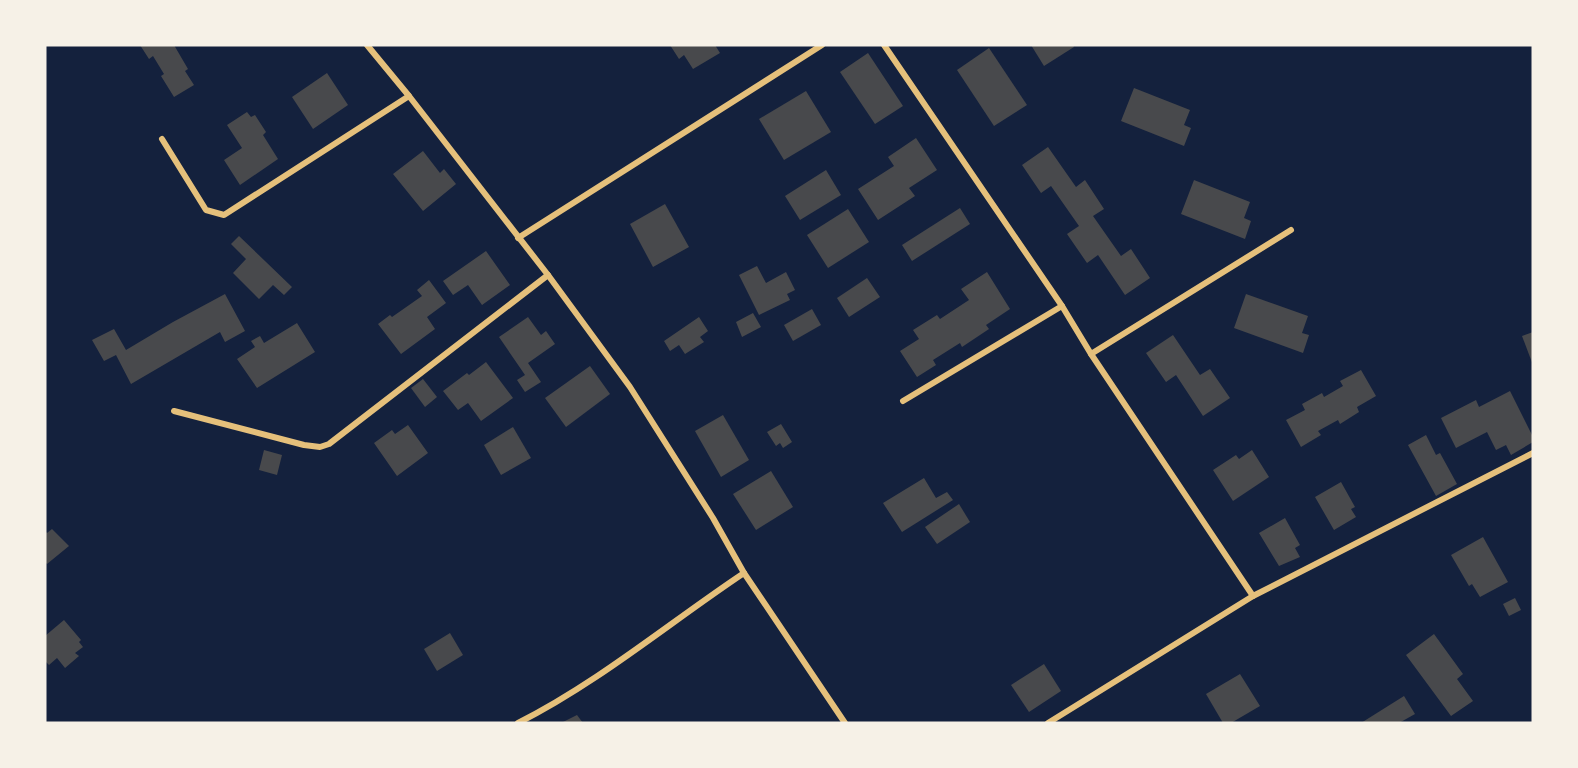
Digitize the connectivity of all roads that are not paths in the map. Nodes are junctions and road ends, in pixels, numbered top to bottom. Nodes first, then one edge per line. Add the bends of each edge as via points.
1 (367, 45) edge
2 (822, 45) edge
3 (884, 45) edge
4 (409, 96) junction
5 (162, 139) dead end
6 (1291, 230) dead end
7 (518, 238) junction
8 (548, 275) junction
9 (1062, 306) junction
10 (1091, 354) junction
11 (903, 402) dead end
12 (174, 411) dead end
13 (1533, 453) edge
14 (744, 573) junction
15 (1253, 596) junction
16 (518, 723) edge
17 (846, 723) edge
18 (1048, 723) edge

1 - 4 street
2 - 7 street
3 - 9 street
4 - 5 street via 224,215 206,210
4 - 7 street
6 - 10 street
7 - 8 street
8 - 12 street via 329,444 304,445
8 - 14 street via 630,387
9 - 10 street
9 - 11 street
10 - 15 street
13 - 15 street
14 - 16 street via 606,670
14 - 17 street
15 - 18 street

